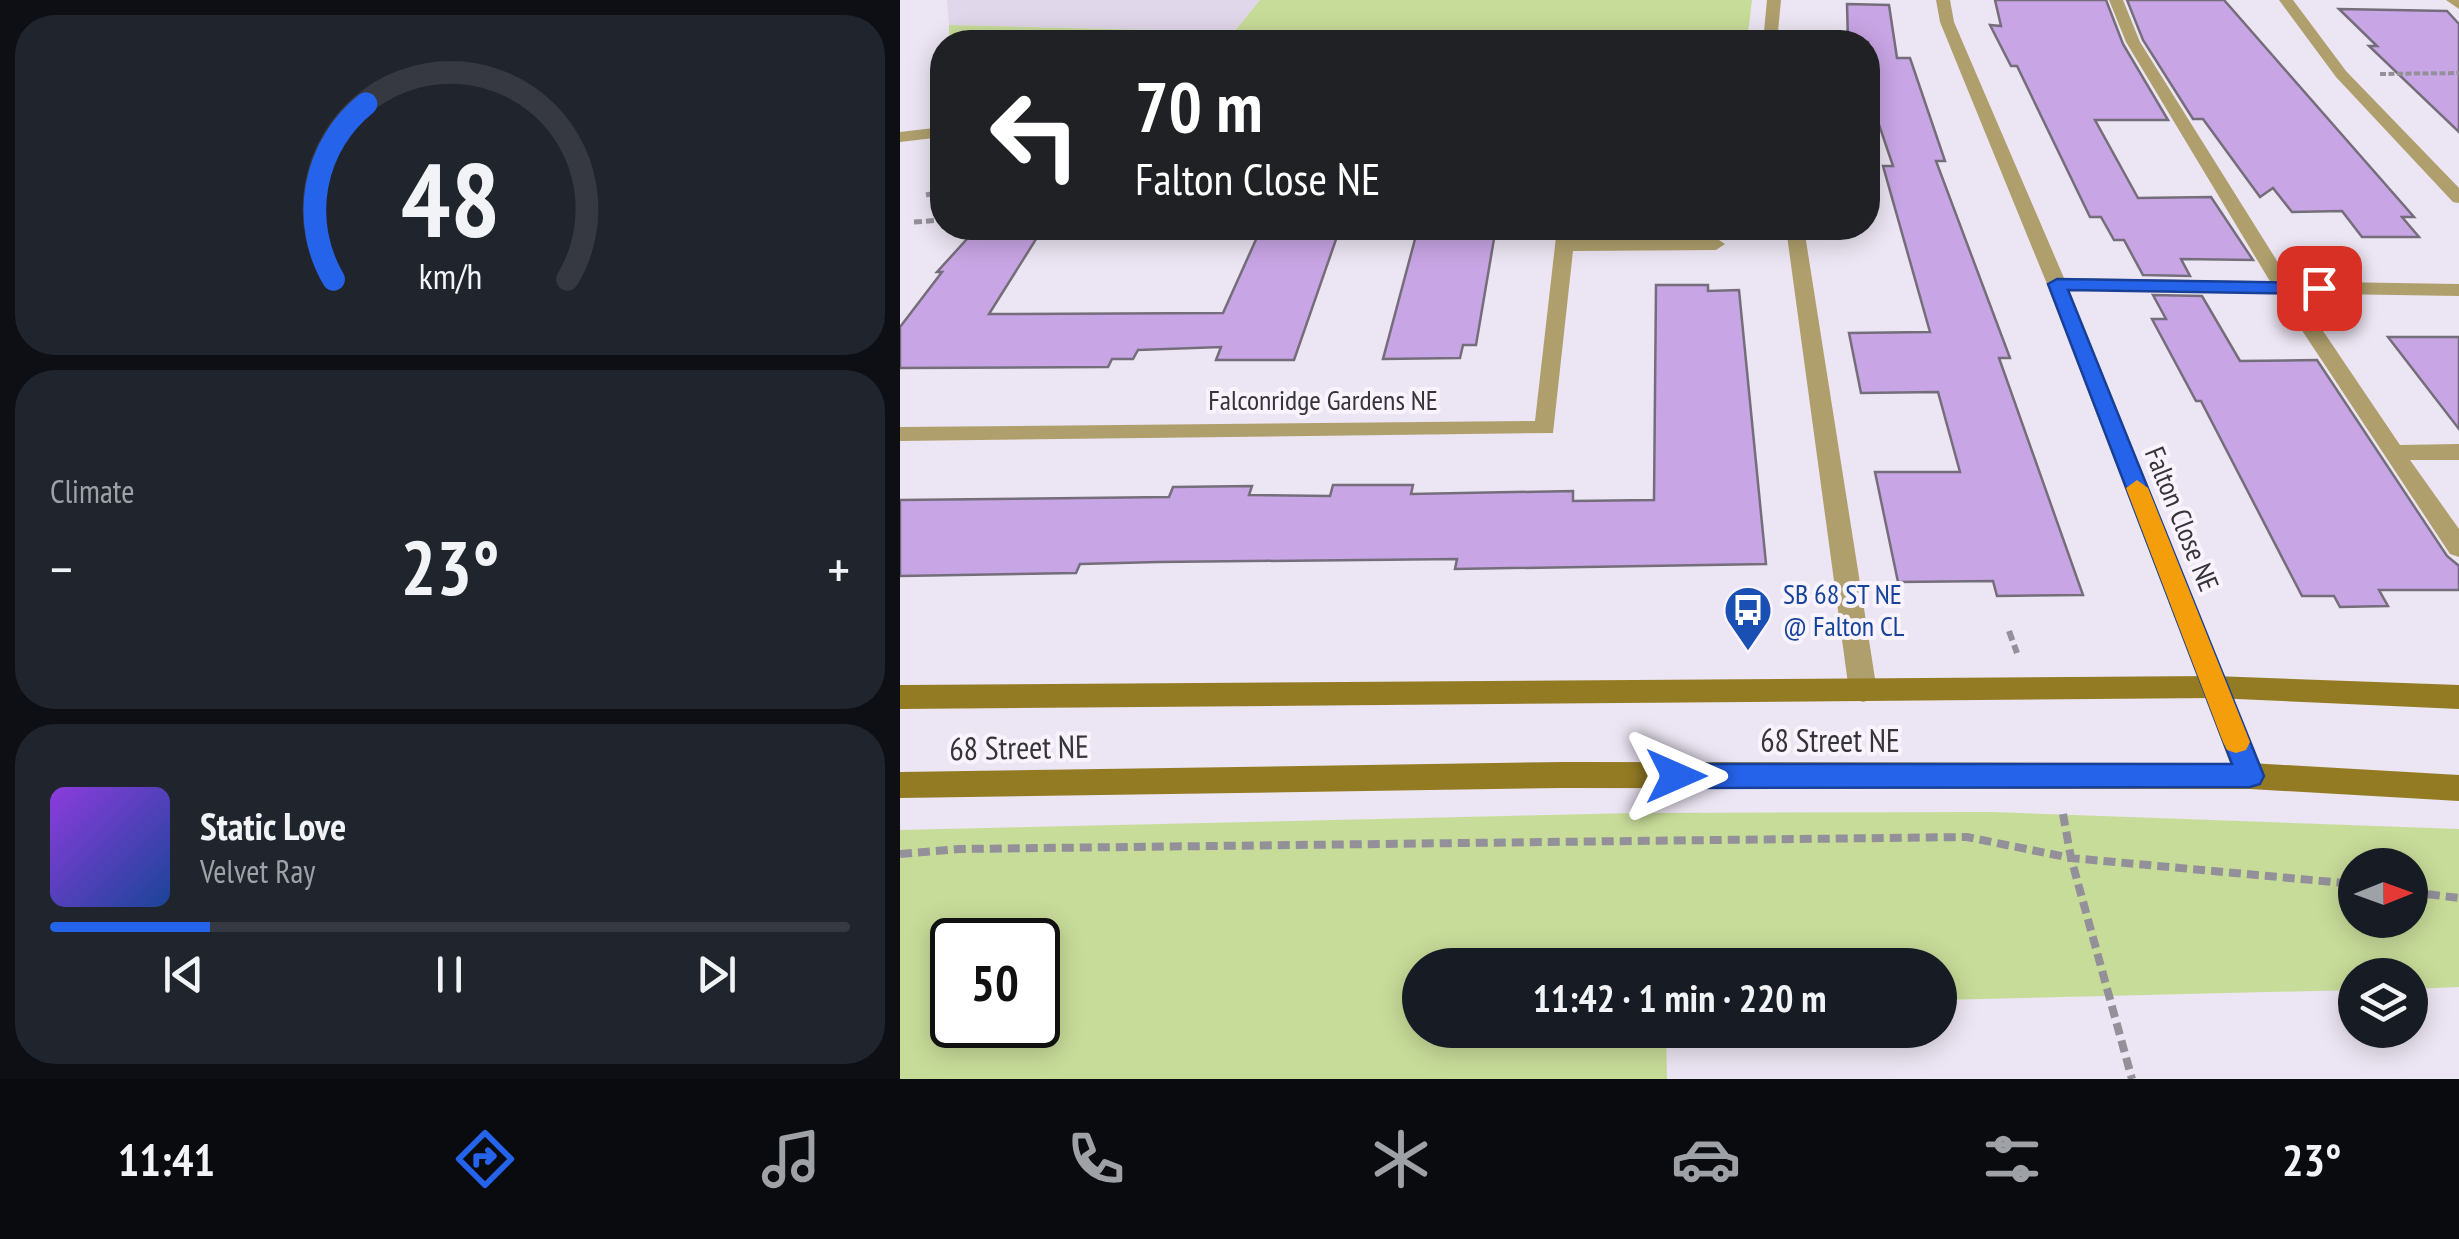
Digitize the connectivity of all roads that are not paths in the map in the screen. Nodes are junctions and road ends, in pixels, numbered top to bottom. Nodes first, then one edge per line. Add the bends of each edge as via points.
1 (1774, 0) edge
2 (1943, 0) edge
3 (2116, 0) edge
4 (2286, 0) edge
5 (2453, 0) edge
6 (2459, 5) edge
7 (1771, 30) edge
8 (930, 133) edge
9 (900, 137) edge
10 (2459, 198) edge
11 (1565, 240) edge
12 (1640, 240) edge
13 (1797, 240) edge
14 (1716, 244) dead end
15 (2057, 284) junction
16 (2284, 288) junction
17 (2459, 290) edge
18 (900, 434) edge
19 (2459, 452) edge
20 (2393, 453) junction
21 (2459, 548) edge
22 (2214, 688) junction
23 (1863, 691) junction
24 (900, 696) edge
25 (2459, 697) edge
26 (2250, 776) junction
27 (900, 785) edge
28 (2459, 788) edge

1 - 7 street
2 - 15 street, Falton Close NE
3 - 16 street via 2133,42
4 - 10 street via 2341,74
5 - 6 street
8 - 9 street
11 - 18 street, Falconridge Gardens NE via 1545,428
12 - 14 street
13 - 23 street
15 - 16 street
15 - 22 street, Falton Close NE
16 - 17 street
16 - 20 street
19 - 20 street
20 - 21 street
22 - 23 main road, 68 Street NE
22 - 25 main road, 68 Street NE
22 - 26 street, Falton Close NE
23 - 24 main road, 68 Street NE
26 - 27 main road, 68 Street NE
26 - 28 main road, 68 Street NE

